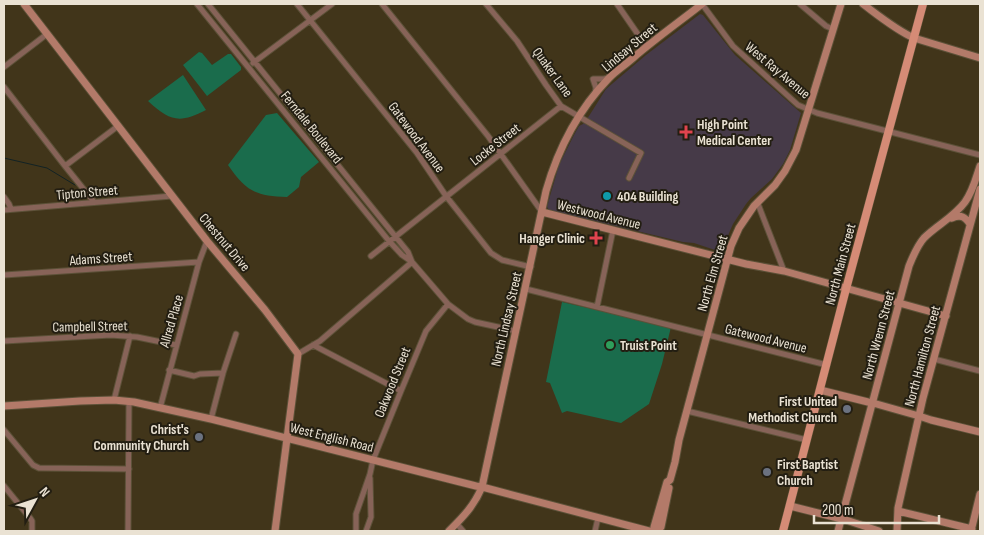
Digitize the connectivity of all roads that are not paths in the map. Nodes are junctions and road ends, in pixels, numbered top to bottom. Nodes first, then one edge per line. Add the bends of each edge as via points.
1 (24, 4) edge
2 (197, 4) edge
3 (208, 4) edge
4 (297, 4) edge
5 (332, 4) edge
6 (382, 4) edge
7 (486, 4) edge
8 (617, 4) edge
9 (702, 4) edge
10 (800, 4) edge
11 (841, 4) edge
12 (863, 4) edge
13 (923, 4) edge
14 (310, 20) junction
15 (833, 29) junction
16 (47, 34) junction
17 (914, 38) junction
18 (646, 46) junction
19 (980, 58) edge
20 (255, 61) junction
21 (249, 66) junction
22 (4, 67) edge
23 (611, 76) junction
24 (4, 87) edge
25 (594, 97) junction
26 (561, 106) junction
27 (808, 110) junction
28 (579, 118) junction
29 (118, 126) junction
30 (889, 133) junction
31 (501, 154) junction
32 (980, 155) edge
33 (65, 166) junction
34 (980, 166) edge
35 (629, 178) dead end
36 (980, 189) edge
37 (4, 196) edge
38 (172, 196) junction
39 (446, 196) junction
40 (94, 202) junction
41 (758, 204) junction
42 (11, 209) junction
43 (4, 210) edge
44 (542, 212) junction
45 (977, 212) edge
46 (947, 220) junction
47 (970, 224) junction
48 (613, 230) junction
49 (396, 236) junction
50 (207, 241) junction
51 (389, 241) junction
52 (371, 256) dead end
53 (728, 259) junction
54 (199, 262) junction
55 (412, 262) junction
56 (530, 267) junction
57 (784, 271) junction
58 (4, 275) edge
59 (526, 289) junction
60 (846, 289) junction
61 (448, 304) junction
62 (899, 304) junction
63 (597, 306) junction
64 (946, 316) junction
65 (516, 331) junction
66 (236, 334) dead end
67 (707, 335) junction
68 (130, 336) junction
69 (4, 341) edge
70 (176, 345) junction
71 (313, 345) junction
72 (298, 354) junction
73 (934, 359) junction
74 (827, 365) junction
75 (169, 370) junction
76 (980, 371) edge
77 (223, 373) junction
78 (820, 390) junction
79 (401, 392) junction
80 (114, 400) junction
81 (129, 402) junction
82 (872, 403) junction
83 (4, 406) edge
84 (160, 408) junction
85 (687, 412) junction
86 (919, 416) junction
87 (210, 420) junction
88 (4, 430) edge
89 (980, 432) edge
90 (286, 439) junction
91 (808, 440) junction
92 (373, 460) junction
93 (129, 469) junction
94 (370, 474) junction
95 (4, 486) edge
96 (482, 487) junction
97 (980, 494) edge
98 (790, 506) junction
99 (898, 511) junction
100 (598, 518) junction
101 (841, 519) junction
102 (457, 524) junction
103 (971, 530) edge
104 (32, 531) edge
105 (128, 531) edge
106 (275, 531) edge
107 (356, 531) edge
108 (366, 531) edge
109 (449, 531) edge
110 (463, 531) edge
111 (595, 531) edge
112 (649, 531) edge
113 (656, 531) edge
114 (783, 531) edge
115 (838, 531) edge
116 (880, 531) edge
117 (897, 531) edge

1 - 16 street, Chestnut Drive
2 - 21 street, Ferndale Boulevard
3 - 20 street, Ferndale Boulevard
4 - 14 street, Gatewood Avenue
5 - 14 street
6 - 31 street, Westwood Avenue
7 - 26 street, Quaker Lane via 517,41
8 - 18 street
9 - 18 street, Lindsay Street
9 - 27 street, West Ray Avenue via 734,46 798,105
10 - 15 street
11 - 15 street, North Elm Street
12 - 17 street
13 - 17 main road, North Main Street
14 - 20 street
14 - 39 street, Gatewood Avenue via 417,153
15 - 27 street, North Elm Street
16 - 22 street
16 - 29 street, Chestnut Drive
17 - 19 street
17 - 30 main road, North Main Street
18 - 23 street, Lindsay Street
20 - 21 street
20 - 49 street, Ferndale Boulevard
21 - 51 street, Ferndale Boulevard
23 - 25 street, Lindsay Street
23 - 25 street via 593,79
24 - 33 street
25 - 28 street, Lindsay Street
26 - 28 street, Quaker Lane
26 - 31 street, Locke Street
27 - 30 street, West Ray Avenue
27 - 41 street, North Elm Street via 790,162
28 - 35 street, Quaker Lane via 642,153
28 - 44 street, North Lindsay Street via 554,167
29 - 33 street
29 - 38 street, Chestnut Drive
30 - 32 street, West Ray Avenue
30 - 60 main road, North Main Street
31 - 39 street, Locke Street
31 - 44 street, Westwood Avenue
33 - 40 street
34 - 46 street, North Wrenn Street via 969,195
36 - 45 street, North Hamilton Street
37 - 42 street
38 - 40 street, Tipton Street
38 - 50 street, Chestnut Drive
39 - 49 street, Locke Street
39 - 56 street, Gatewood Avenue via 493,254 502,260
40 - 42 street, Tipton Street
41 - 53 street, North Elm Street via 739,228
41 - 57 street
42 - 43 street, Tipton Street
44 - 48 street, Westwood Avenue
44 - 56 street, North Lindsay Street
45 - 47 street, North Hamilton Street
46 - 47 street via 959,215
46 - 62 street, North Wrenn Street via 924,238 917,248
47 - 64 street, North Hamilton Street
48 - 53 street, Westwood Avenue
48 - 63 street
49 - 51 street, Locke Street
49 - 55 street, Ferndale Boulevard
50 - 54 street, Allred Place
50 - 72 street, Chestnut Drive
51 - 52 street, Locke Street
51 - 55 street, Ferndale Boulevard
53 - 57 street, Westwood Avenue
53 - 67 street, North Elm Street
54 - 58 street, Adams Street
54 - 70 street, Allred Place
55 - 61 street, Ferndale Boulevard
55 - 71 street
56 - 59 street, North Lindsay Street
57 - 60 street, Westwood Avenue
59 - 63 street, Gatewood Avenue
59 - 65 street, North Lindsay Street
60 - 62 street, Westwood Avenue
60 - 74 main road, North Main Street
61 - 65 street, Ferndale Boulevard via 475,322
61 - 79 street, Oakwood Street via 426,331
62 - 64 street, Westwood Avenue
62 - 82 street, North Wrenn Street
63 - 67 street, Gatewood Avenue
64 - 73 street, North Hamilton Street
65 - 96 street, North Lindsay Street
66 - 77 street
67 - 74 street, Gatewood Avenue
67 - 85 street, North Elm Street
68 - 69 street, Campbell Street
68 - 70 street, Campbell Street
68 - 80 street
70 - 75 street, Allred Place
71 - 72 street
71 - 79 street
72 - 90 street
73 - 76 street
73 - 86 street, North Hamilton Street
74 - 78 main road, North Main Street
75 - 77 street via 194,376
75 - 84 street, Allred Place
77 - 87 street
78 - 82 street
78 - 91 main road, North Main Street
79 - 92 street, Oakwood Street
80 - 81 street, West English Road
80 - 83 street, West English Road
81 - 84 street, West English Road
81 - 93 street
82 - 86 street
82 - 101 street, North Wrenn Street
84 - 87 street, West English Road
85 - 91 street
85 - 113 street, North Elm Street via 676,462 654,527
86 - 89 street
86 - 99 street, North Hamilton Street
87 - 90 street, West English Road
88 - 93 street via 39,468
90 - 92 street, West English Road
90 - 106 street
91 - 98 main road, North Main Street
92 - 94 street, Oakwood Street
92 - 96 street, West English Road
93 - 105 street
94 - 107 street, Oakwood Street via 356,514
94 - 108 street, Oakwood Street via 371,517
95 - 104 street via 30,518
96 - 100 street, West English Road
96 - 102 street, North Lindsay Street via 476,501
97 - 103 street
98 - 101 street
98 - 114 main road, North Main Street
99 - 103 street
99 - 117 street, North Hamilton Street
100 - 111 street
100 - 112 street, West English Road
101 - 115 street, North Wrenn Street
101 - 116 street
102 - 109 street, North Lindsay Street
102 - 110 street

